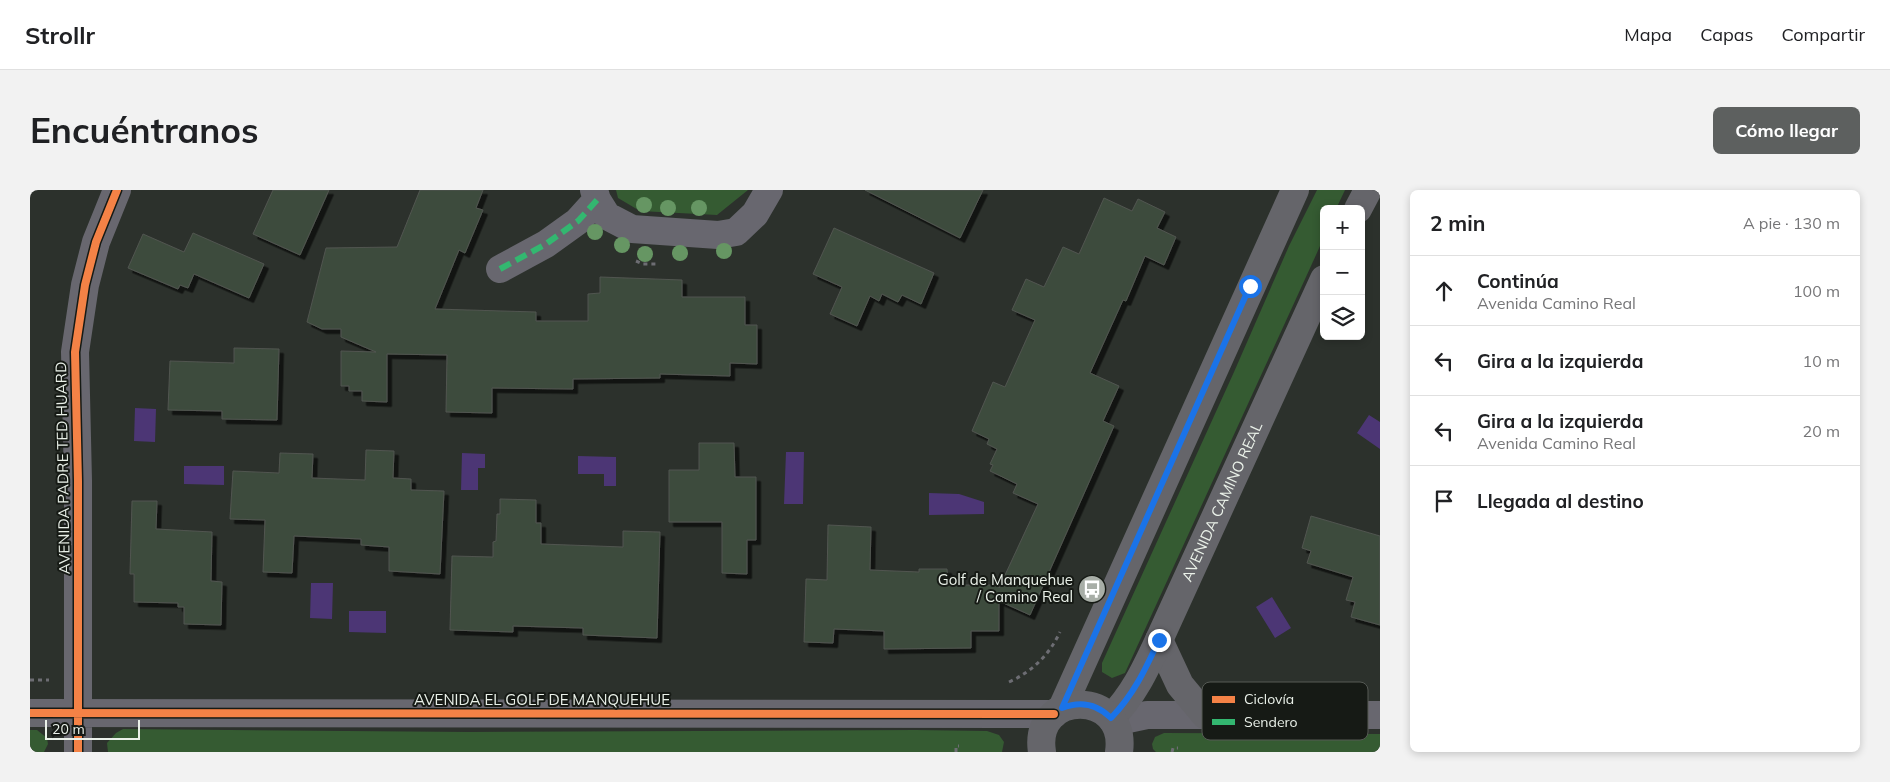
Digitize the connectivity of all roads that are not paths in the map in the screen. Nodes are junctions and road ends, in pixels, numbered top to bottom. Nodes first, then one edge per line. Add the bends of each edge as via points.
1 (117, 190) edge
2 (769, 190) edge
3 (1295, 190) edge
4 (1368, 190) edge
5 (596, 195) edge
6 (1360, 205) edge
7 (500, 269) dead end
8 (1320, 288) edge
9 (1159, 640) junction
10 (1058, 711) junction
11 (1202, 711) edge
12 (30, 712) edge
13 (78, 713) junction
14 (1202, 714) edge
15 (1112, 720) junction
16 (78, 752) edge
17 (1042, 752) edge
18 (1119, 752) edge

1 - 13 street, AVENIDA PADRE TED HUARD via 96,242 85,285 75,352
2 - 5 street via 755,214 736,232 718,235 632,229 607,216
3 - 10 main road
4 - 6 main road
5 - 7 street via 578,221 546,244
8 - 9 main road, AVENIDA CAMINO REAL
9 - 11 main road via 1180,685
9 - 15 main road, AVENIDA CAMINO REAL via 1137,686
10 - 13 street, AVENIDA EL GOLF DE MANQUEHUE
10 - 15 main road via 1069,705 1084,704 1099,708
10 - 17 main road via 1044,727 1040,742
12 - 13 street, AVENIDA EL GOLF DE MANQUEHUE
13 - 16 street, AVENIDA PADRE TED HUARD
14 - 15 street via 1147,715
15 - 18 main road via 1120,738

